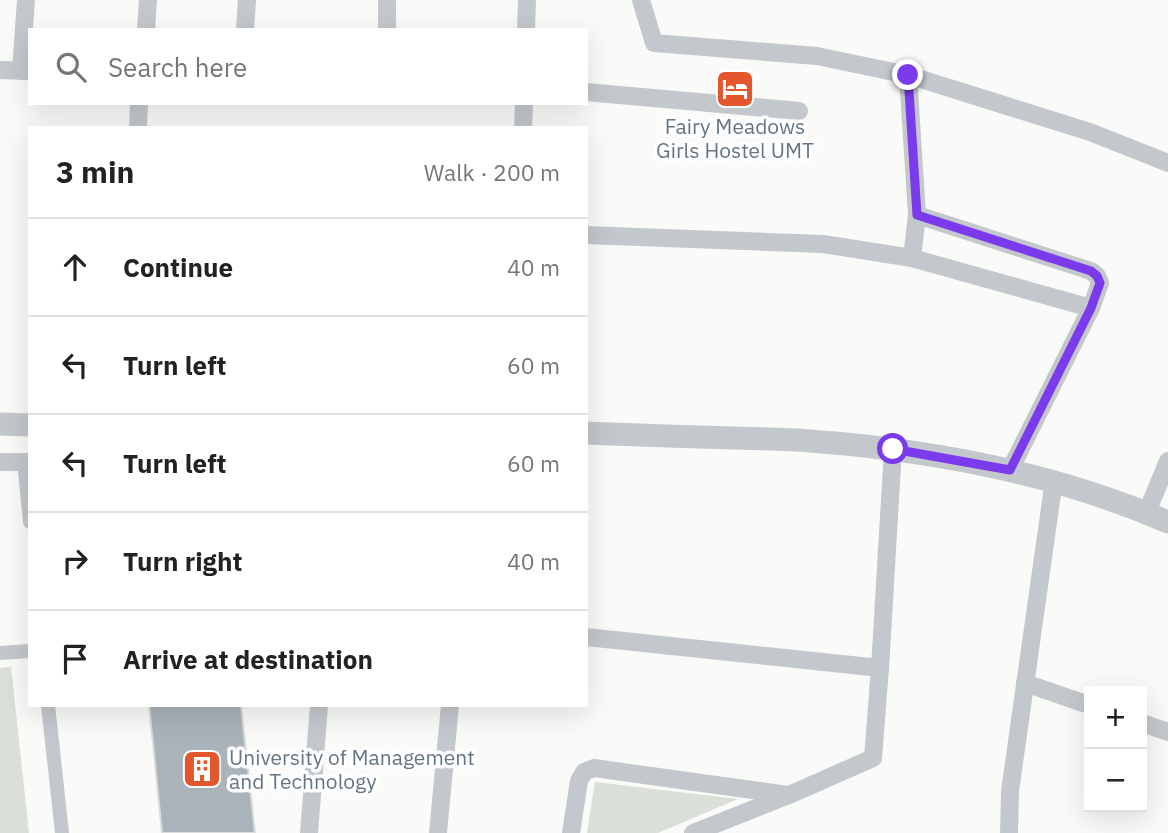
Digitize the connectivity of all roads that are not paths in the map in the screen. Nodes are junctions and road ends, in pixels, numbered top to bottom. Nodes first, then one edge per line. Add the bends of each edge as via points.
1 (26, 0) edge
2 (148, 0) edge
3 (247, 0) edge
4 (387, 0) edge
5 (527, 0) edge
6 (641, 0) edge
7 (146, 28) edge
8 (245, 28) edge
9 (387, 28) edge
10 (526, 28) edge
11 (0, 70) edge
12 (25, 71) edge
13 (908, 75) junction
14 (588, 92) edge
15 (139, 105) edge
16 (524, 105) edge
17 (734, 105) dead end
18 (138, 126) edge
19 (523, 126) edge
20 (1168, 163) edge
21 (917, 215) junction
22 (588, 235) edge
23 (912, 258) junction
24 (1091, 308) junction
25 (0, 424) edge
26 (28, 425) edge
27 (588, 433) edge
28 (893, 449) junction
29 (1168, 461) edge
30 (0, 462) edge
31 (27, 462) edge
32 (1010, 470) junction
33 (1054, 480) junction
34 (28, 482) edge
35 (1147, 512) junction
36 (1168, 522) edge
37 (588, 637) edge
38 (28, 650) edge
39 (0, 653) edge
40 (880, 668) junction
41 (1025, 683) junction
42 (1084, 703) edge
43 (48, 707) edge
44 (319, 707) edge
45 (450, 707) edge
46 (1147, 725) edge
47 (1168, 732) edge
48 (789, 795) junction
49 (62, 833) edge
50 (309, 833) edge
51 (438, 833) edge
52 (571, 833) edge
53 (693, 833) edge
54 (1009, 833) edge

1 - 12 street
2 - 7 street
3 - 8 street
4 - 9 street
5 - 10 street
6 - 13 street via 654,43 817,56
11 - 12 street
13 - 20 street via 1090,132
13 - 21 street
14 - 17 street
15 - 18 street
16 - 19 street
21 - 23 street
21 - 24 street via 1091,271 1100,283
22 - 23 street via 823,244
23 - 24 street
24 - 32 street
25 - 26 street
27 - 28 street via 809,441
28 - 32 street
28 - 40 street
29 - 35 street
30 - 31 street
31 - 34 street
32 - 33 street
33 - 35 street
33 - 41 street
35 - 36 street
37 - 40 street
38 - 39 street
40 - 48 street via 873,758
41 - 42 street
41 - 54 street
43 - 49 street
44 - 50 street
45 - 51 street
46 - 47 street
48 - 52 street via 594,768 584,772 579,781
48 - 53 street

